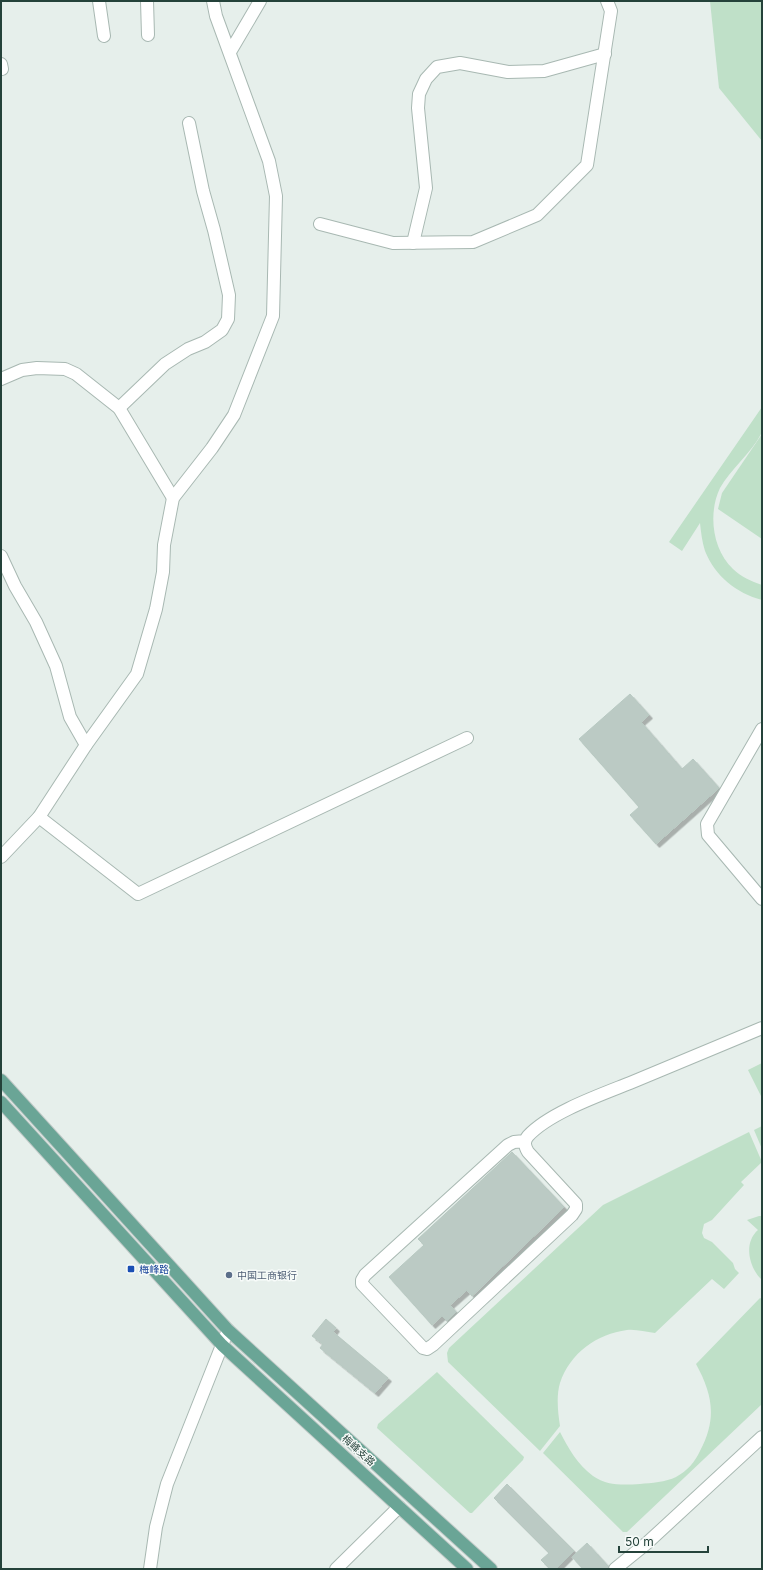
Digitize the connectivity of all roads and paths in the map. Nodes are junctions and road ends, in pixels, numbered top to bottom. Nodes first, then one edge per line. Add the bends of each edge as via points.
1 (99, 1) edge
2 (147, 1) edge
3 (213, 1) edge
4 (260, 1) edge
5 (607, 1) edge
6 (148, 35) dead end
7 (104, 36) dead end
8 (230, 52) junction
9 (605, 54) junction
10 (189, 123) dead end
11 (320, 224) dead end
12 (413, 243) junction
13 (1, 379) edge
14 (119, 408) junction
15 (173, 498) junction
16 (2, 562) edge
17 (762, 728) edge
18 (467, 738) dead end
19 (86, 745) junction
20 (39, 817) junction
21 (1, 857) edge
22 (762, 899) edge
23 (762, 1028) edge
24 (1, 1080) edge
25 (1, 1102) edge
26 (525, 1141) junction
27 (228, 1330) junction
28 (222, 1345) junction
29 (762, 1437) edge
30 (399, 1507) junction
31 (150, 1569) edge
32 (336, 1569) edge
33 (467, 1569) edge
34 (491, 1569) edge
35 (614, 1569) edge

1 - 7 street
2 - 6 street
3 - 8 street
4 - 8 street
5 - 9 street via 612,11
8 - 15 street via 269,161 276,196 272,316 234,415
9 - 12 street via 587,165 537,215 473,242
9 - 12 street via 544,71 508,72 460,63 437,67 426,78 419,94 418,108 426,188
10 - 14 street via 229,295 228,319 222,330 165,364
11 - 12 street via 393,243
13 - 14 street via 22,370 65,370 76,374
14 - 15 street
15 - 19 street via 156,609 137,674
16 - 19 street via 36,622 56,666 70,717
17 - 22 street via 707,824 708,835
18 - 20 street via 138,894
19 - 20 street
20 - 21 street
23 - 26 street via 596,1096 547,1120 527,1136
24 - 27 main road
25 - 28 main road
26 - 26 street via 524,1147 576,1204 576,1209 432,1345 427,1349 423,1348 362,1284 362,1280 508,1145
27 - 28 street
27 - 34 main road, 梅峰支路
28 - 30 main road, 梅峰支路
28 - 31 street via 167,1484 156,1527
29 - 35 street via 648,1543
30 - 32 street
30 - 33 main road, 梅峰支路

